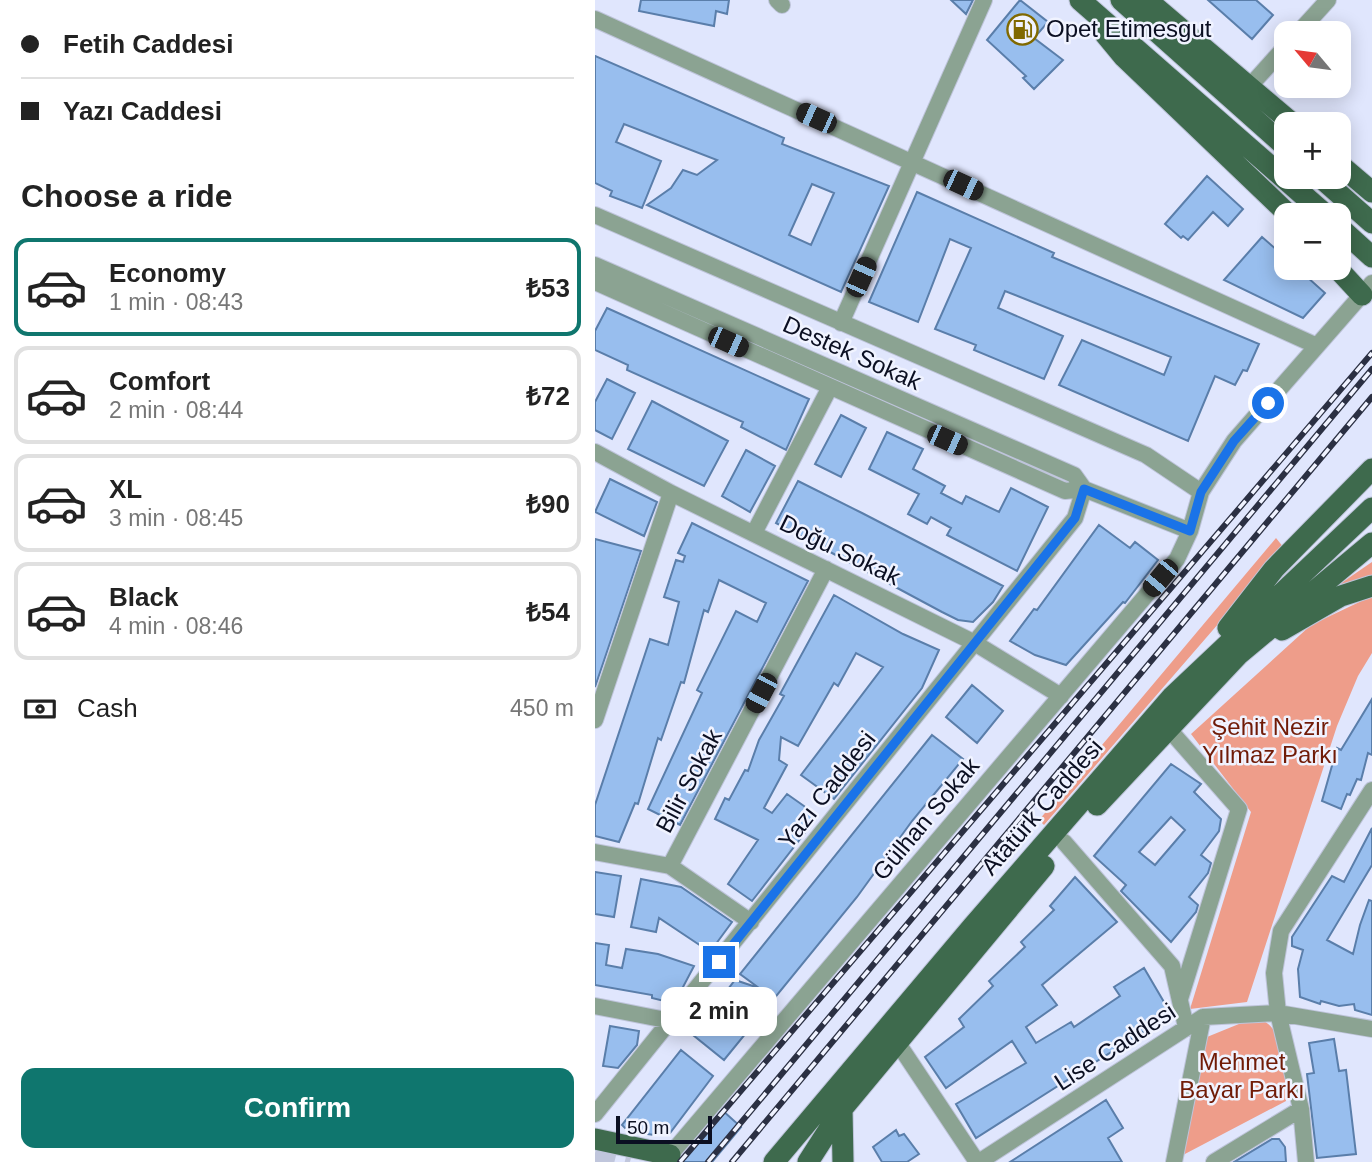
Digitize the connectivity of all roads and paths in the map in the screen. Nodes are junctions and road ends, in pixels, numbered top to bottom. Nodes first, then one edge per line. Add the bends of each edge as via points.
1 (984, 0) edge
2 (1078, 0) edge
3 (1121, 0) edge
4 (1147, 0) edge
5 (1328, 0) edge
6 (595, 19) edge
7 (1309, 21) edge
8 (1274, 59) edge
9 (1249, 87) junction
10 (1279, 112) edge
11 (1274, 137) edge
12 (913, 162) junction
13 (1351, 174) edge
14 (1334, 189) edge
15 (1372, 192) edge
16 (1276, 203) edge
17 (1313, 203) edge
18 (595, 215) edge
19 (1372, 223) edge
20 (1351, 238) edge
21 (1372, 257) edge
22 (595, 265) edge
23 (1351, 278) edge
24 (597, 287) edge
25 (1367, 289) edge
26 (841, 323) junction
27 (1317, 346) junction
28 (829, 388) junction
29 (595, 452) edge
30 (1372, 469) edge
31 (1084, 489) junction
32 (1201, 492) junction
33 (671, 493) junction
34 (1372, 508) edge
35 (1190, 531) junction
36 (754, 533) junction
37 (1372, 543) edge
38 (826, 569) junction
39 (1372, 586) edge
40 (973, 642) junction
41 (1238, 655) junction
42 (1187, 682) junction
43 (1061, 696) junction
44 (595, 720) edge
45 (1167, 727) junction
46 (1372, 790) edge
47 (1064, 842) junction
48 (595, 852) edge
49 (670, 866) junction
50 (751, 922) junction
51 (1180, 999) junction
52 (595, 1006) edge
53 (1278, 1013) junction
54 (1203, 1017) junction
55 (671, 1020) junction
56 (1187, 1027) junction
57 (1372, 1029) edge
58 (897, 1042) junction
59 (842, 1109) junction
60 (1300, 1109) junction
61 (595, 1114) edge
62 (595, 1139) edge
63 (667, 1159) edge
64 (774, 1162) edge
65 (808, 1162) edge
66 (843, 1162) edge
67 (978, 1162) edge
68 (1174, 1162) edge
69 (1214, 1162) edge
70 (1306, 1162) edge

1 - 12 street
2 - 16 main road via 1124,57
2 - 17 main road
3 - 11 main road
4 - 9 main road
5 - 7 street
6 - 12 street
8 - 9 street
9 - 10 main road
12 - 26 street
12 - 27 street
13 - 15 main road
14 - 19 main road
18 - 26 street
20 - 21 main road
22 - 31 street, Destek Sokak via 1075,475
23 - 25 main road
24 - 28 street, Destek Sokak
25 - 27 street, Gülhan Sokak
26 - 32 street via 1146,455
27 - 32 street, Gülhan Sokak via 1234,441
28 - 31 street, Destek Sokak via 1065,491
28 - 36 street
29 - 33 street, Doğu Sokak
30 - 42 main road via 1274,569
31 - 35 street, Destek Sokak
31 - 40 street, Yazı Caddesi via 1075,518
32 - 35 street, Gülhan Sokak
33 - 36 street, Doğu Sokak
33 - 44 street
34 - 42 main road, Atatürk Caddesi
35 - 43 street, Gülhan Sokak via 1177,559
36 - 38 street, Doğu Sokak
37 - 41 main road, Atatürk Caddesi
38 - 40 street, Doğu Sokak
38 - 49 street, Bilir Sokak
39 - 41 main road via 1341,596
40 - 43 street, Doğu Sokak
40 - 50 street, Yazı Caddesi
41 - 45 main road, Atatürk Caddesi
42 - 64 main road, Atatürk Caddesi
43 - 63 street, Gülhan Sokak
45 - 47 main road, Atatürk Caddesi
45 - 51 street via 1239,809
46 - 53 street via 1281,931 1274,973
47 - 51 street via 1173,966
47 - 58 main road, Atatürk Caddesi
48 - 49 street
49 - 50 street
50 - 55 street, Yazı Caddesi
51 - 56 street
52 - 55 street
53 - 54 street, Lise Caddesi
53 - 57 street, Lise Caddesi
53 - 60 street
54 - 56 street, Lise Caddesi
54 - 68 street
55 - 61 street, Yazı Caddesi
56 - 67 street, Lise Caddesi
58 - 59 main road, Atatürk Caddesi
58 - 67 street
59 - 65 main road, Atatürk Caddesi
59 - 66 main road
60 - 69 street
60 - 70 street
62 - 63 main road

